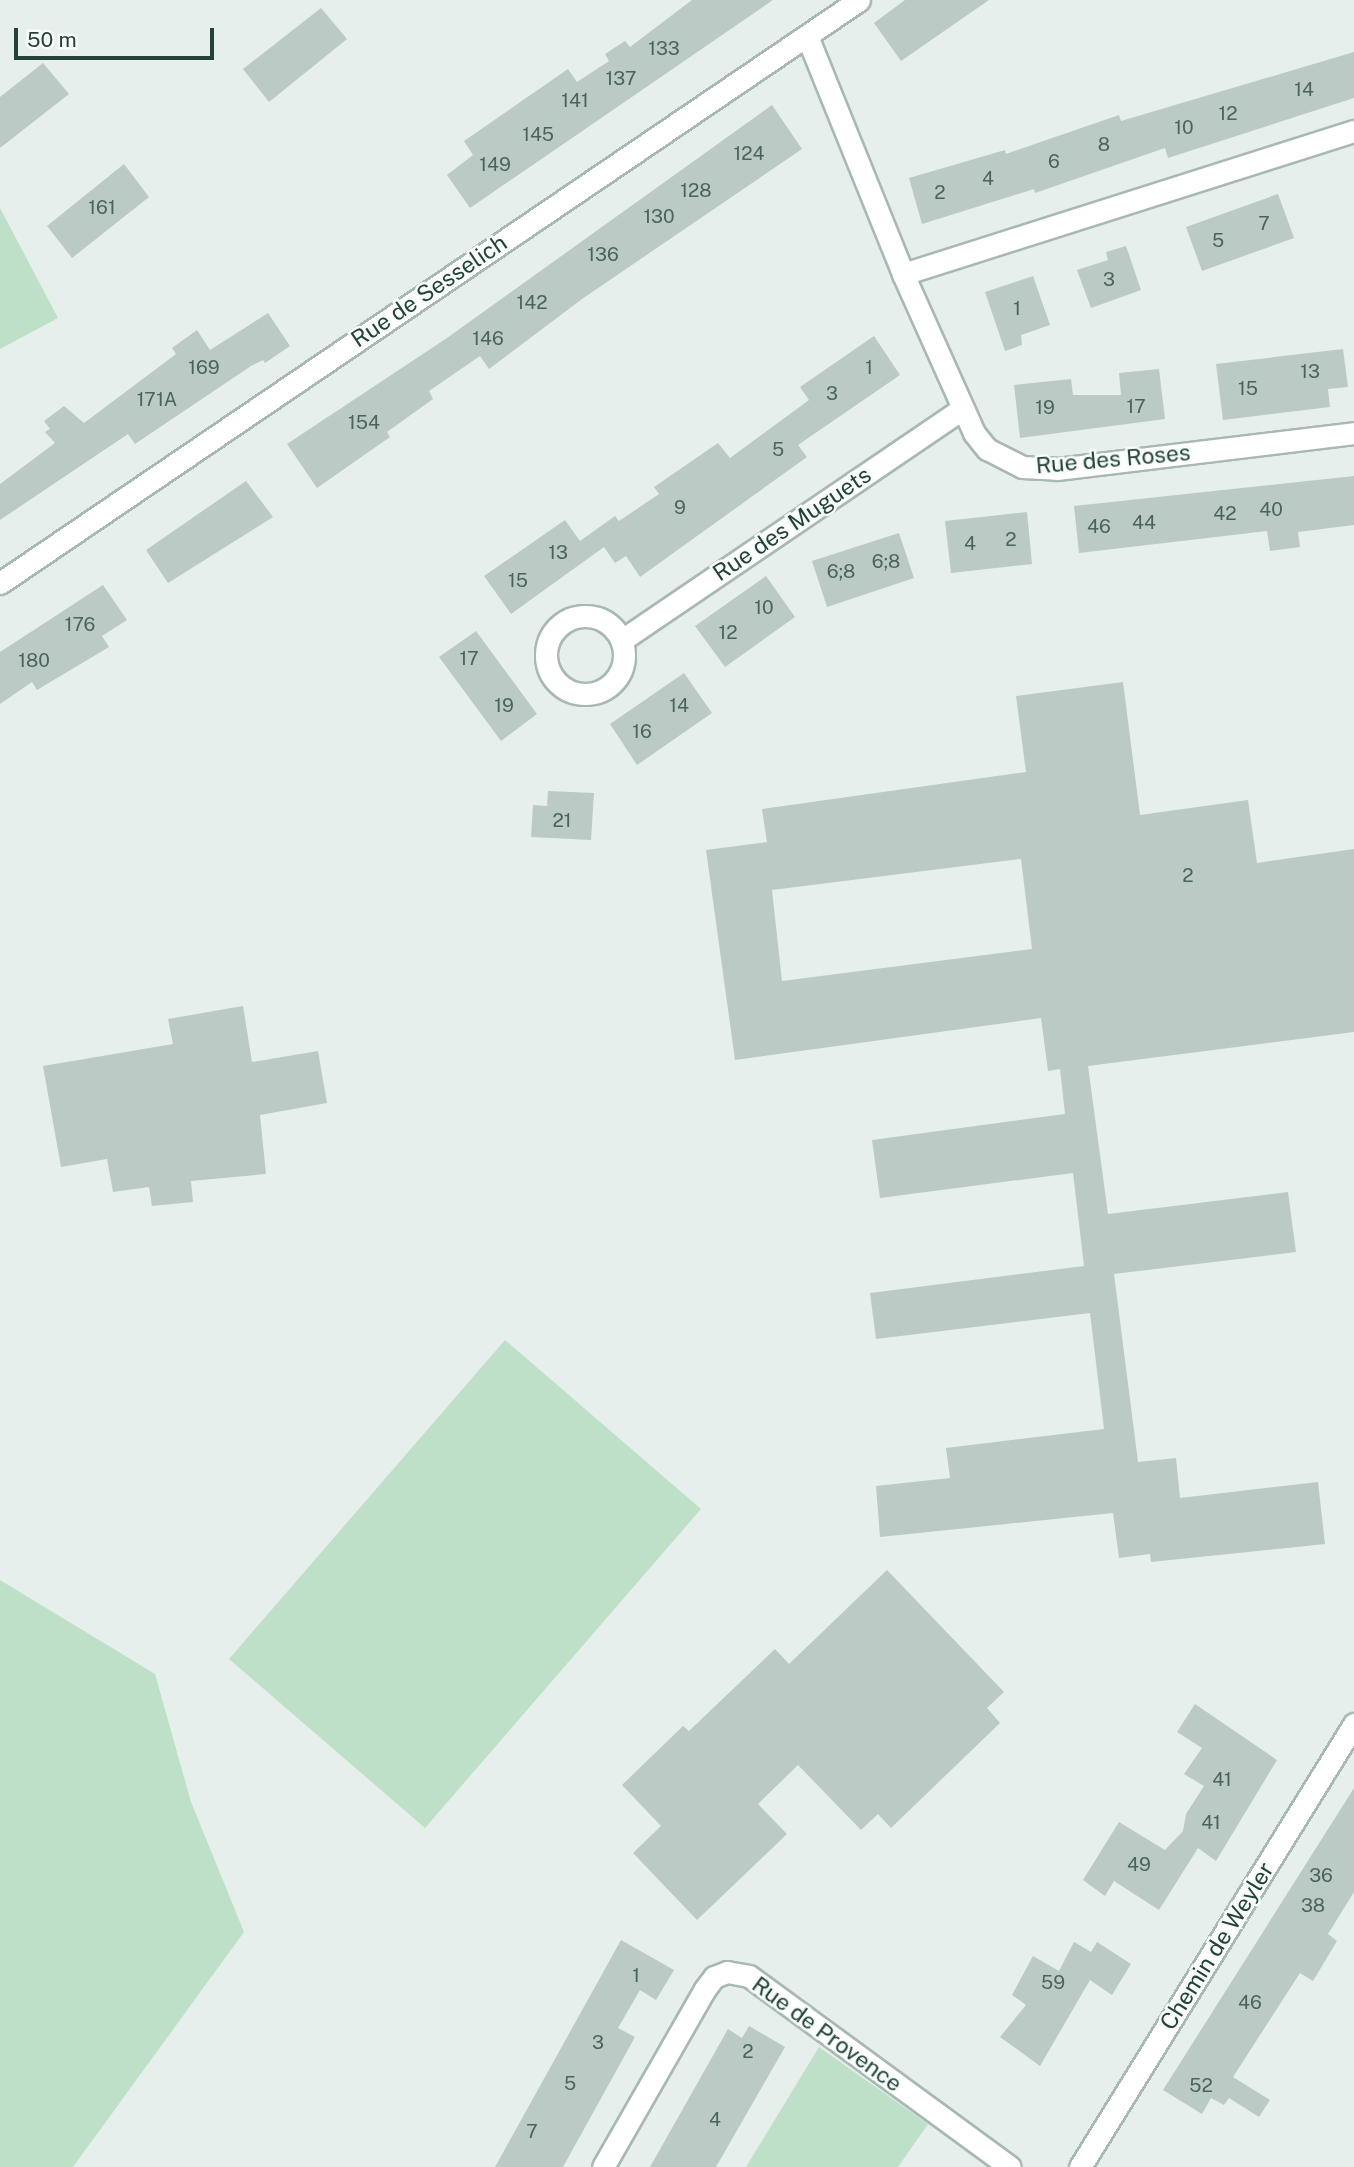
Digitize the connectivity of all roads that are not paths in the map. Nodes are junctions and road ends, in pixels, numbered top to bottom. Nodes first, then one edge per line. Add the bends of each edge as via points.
1 (859, 0) edge
2 (807, 36) junction
3 (1354, 131) edge
4 (903, 274) junction
5 (963, 408) junction
6 (1354, 433) edge
7 (0, 583) edge
8 (622, 640) dead end
9 (1354, 1724) edge
10 (603, 2167) edge
11 (1010, 2167) edge
12 (1080, 2167) edge

1 - 2 street, Rue de Sesselich
2 - 4 street, Rue des Roses
2 - 7 street, Rue de Sesselich
3 - 4 street
4 - 5 street, Rue des Roses
5 - 6 street, Rue des Roses via 987,449 1022,467 1057,469
5 - 8 street, Rue des Muguets
9 - 12 street, Chemin de Weyler
10 - 11 street, Rue de Provence via 705,1989 714,1977 727,1972 749,1976

